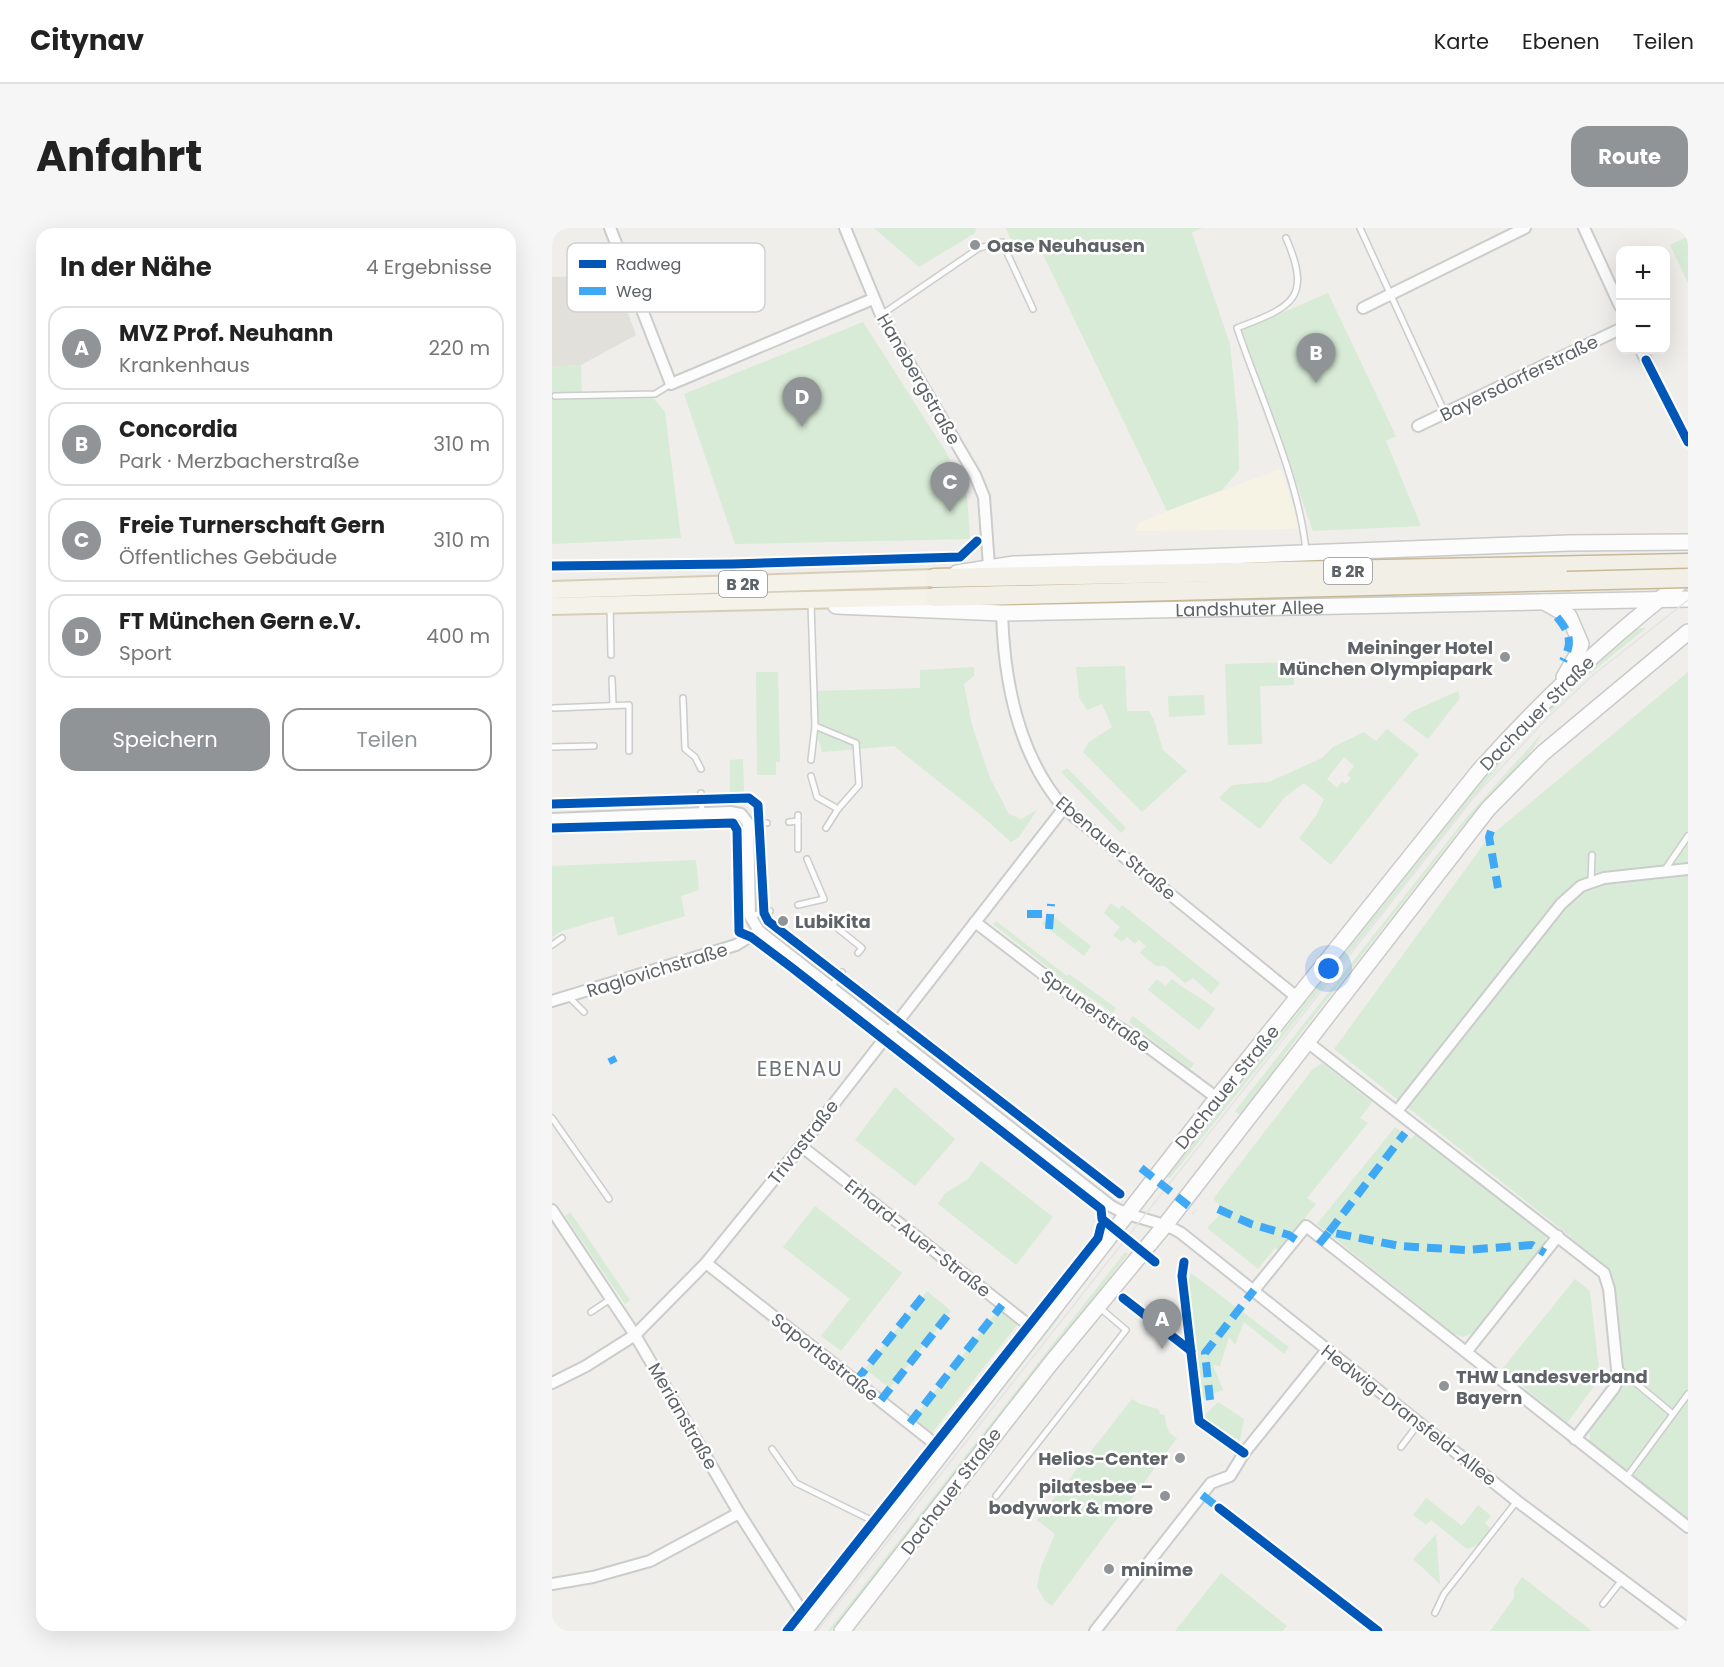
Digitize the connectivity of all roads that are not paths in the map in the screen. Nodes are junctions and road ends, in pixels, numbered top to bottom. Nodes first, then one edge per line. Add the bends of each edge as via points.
1 (610, 228) edge
2 (844, 228) edge
3 (1360, 228) edge
4 (1525, 228) edge
5 (1584, 228) edge
6 (1286, 238) dead end
7 (616, 243) edge
8 (1390, 293) junction
9 (873, 299) junction
10 (1617, 300) edge
11 (1362, 308) dead end
12 (1033, 309) dead end
13 (643, 312) edge
14 (881, 315) junction
15 (1616, 331) edge
16 (671, 384) junction
17 (555, 396) dead end
18 (1445, 413) junction
19 (1418, 426) dead end
20 (1688, 542) edge
21 (1306, 552) junction
22 (1688, 563) edge
23 (989, 566) junction
24 (1570, 573) junction
25 (934, 578) junction
26 (1688, 578) edge
27 (552, 590) edge
28 (934, 597) joint
29 (1688, 599) edge
30 (811, 600) junction
31 (1659, 600) junction
32 (1544, 602) junction
33 (610, 605) junction
34 (552, 606) edge
35 (1002, 614) junction
36 (1688, 632) edge
37 (611, 655) dead end
38 (612, 679) dead end
39 (1552, 695) junction
40 (683, 698) dead end
41 (613, 705) junction
42 (554, 708) dead end
43 (815, 726) junction
44 (594, 746) dead end
45 (552, 747) edge
46 (629, 751) dead end
47 (811, 760) dead end
48 (701, 769) dead end
49 (811, 776) dead end
50 (701, 794) dead end
51 (1064, 808) junction
52 (838, 809) junction
53 (702, 813) junction
54 (552, 819) edge
55 (744, 819) junction
56 (789, 822) dead end
57 (767, 823) dead end
58 (826, 828) dead end
59 (1688, 836) edge
60 (798, 849) dead end
61 (1592, 855) dead end
62 (807, 859) dead end
63 (1688, 869) edge
64 (1664, 871) junction
65 (1591, 883) junction
66 (798, 905) dead end
67 (770, 911) dead end
68 (750, 916) junction
69 (975, 922) junction
70 (831, 923) dead end
71 (759, 931) junction
72 (562, 938) dead end
73 (552, 945) edge
74 (858, 952) dead end
75 (842, 972) dead end
76 (831, 987) junction
77 (569, 997) junction
78 (1299, 999) junction
79 (552, 1001) edge
80 (584, 1012) dead end
81 (889, 1030) junction
82 (1306, 1041) junction
83 (1217, 1098) junction
84 (1398, 1110) junction
85 (552, 1118) edge
86 (801, 1146) junction
87 (609, 1199) dead end
88 (552, 1210) edge
89 (1125, 1215) junction
90 (1166, 1224) junction
91 (1558, 1236) junction
92 (706, 1263) junction
93 (1254, 1290) junction
94 (612, 1298) junction
95 (1098, 1306) junction
96 (591, 1312) dead end
97 (1035, 1330) junction
98 (635, 1335) junction
99 (1327, 1350) junction
100 (1467, 1351) junction
101 (1618, 1368) junction
102 (552, 1383) edge
103 (1688, 1394) edge
104 (1673, 1414) junction
105 (1419, 1423) junction
106 (1575, 1439) junction
107 (1401, 1447) dead end
108 (772, 1449) dead end
109 (944, 1451) junction
110 (1626, 1478) junction
111 (996, 1496) dead end
112 (1517, 1501) junction
113 (739, 1513) junction
114 (1688, 1527) edge
115 (881, 1531) junction
116 (1622, 1580) junction
117 (552, 1584) edge
118 (1603, 1604) dead end
119 (1435, 1613) dead end
120 (807, 1628) edge
121 (1688, 1629) edge
122 (842, 1631) edge
123 (1095, 1631) edge

1 - 7 street
2 - 9 street, Hanebergstraße
3 - 8 lane
4 - 8 street
5 - 10 street
6 - 21 lane via 1299,274 1296,292 1276,313 1237,328 1285,465
8 - 11 street
8 - 18 lane
9 - 14 street, Hanebergstraße
9 - 16 street
12 - 14 lane via 1002,242 979,248
13 - 16 street
14 - 23 street, Hanebergstraße via 975,475 984,497
15 - 18 street, Bayersdorferstraße
16 - 17 lane via 654,394
18 - 19 street, Bayersdorferstraße
20 - 21 main road, Landshuter Allee
21 - 23 main road, Landshuter Allee
22 - 24 highway, Landshuter Allee / B 2R
23 - 25 main road, Landshuter Allee
24 - 25 highway, Landshuter Allee / B 2R
24 - 26 highway, Landshuter Allee / B 2R, bridge
24 - 28 highway, Landshuter Allee / B 2R
25 - 27 main road, Landshuter Allee / B 2R
26 - 31 main road, Dachauer Straße
28 - 30 main road, Landshuter Allee / B 2R
29 - 31 main road, Landshuter Allee
30 - 33 main road, Landshuter Allee / B 2R
30 - 35 main road, Landshuter Allee via 833,606
30 - 43 lane
31 - 32 main road, Landshuter Allee
31 - 39 main road, Dachauer Straße
32 - 35 main road, Landshuter Allee
32 - 39 main road via 1569,616 1581,644
33 - 34 main road, Landshuter Allee / B 2R
33 - 37 lane
35 - 51 street, Ebenauer Straße via 1005,670 1023,740 1040,775
36 - 82 main road, Dachauer Straße via 1543,753 1488,809
38 - 41 lane
39 - 78 main road, Dachauer Straße via 1478,772
40 - 48 lane via 685,749
41 - 42 lane
41 - 46 lane via 629,705
43 - 47 lane
43 - 52 lane via 856,743 859,784
44 - 45 lane
49 - 52 lane via 817,797
50 - 53 lane
51 - 69 street, Trivastraße
51 - 78 street, Ebenauer Straße
52 - 58 lane
53 - 54 street
53 - 55 street
55 - 57 lane
55 - 68 street
56 - 60 lane via 798,818
59 - 64 lane
61 - 65 lane
62 - 66 lane via 824,899
63 - 64 street
64 - 65 street
65 - 84 street via 1581,886 1561,904
67 - 68 lane
68 - 71 street
69 - 81 street, Trivastraße
69 - 83 street, Sprunerstraße via 1082,1004
70 - 74 lane via 862,948
71 - 76 street
71 - 77 street, Raglovichstraße via 736,945
72 - 73 lane
75 - 76 lane
76 - 81 street
77 - 79 street, Raglovichstraße
77 - 80 lane
78 - 83 main road, Dachauer Straße
81 - 86 street, Trivastraße
81 - 89 street
82 - 84 street, Dachauer Straße
82 - 90 main road, Dachauer Straße
83 - 89 main road, Dachauer Straße
84 - 91 street, Dachauer Straße
85 - 87 lane
86 - 92 street, Trivastraße
86 - 97 street, Erhard-Auer-Straße
88 - 94 street, Merianstraße
89 - 90 street, Hedwig-Dransfeld-Allee
89 - 97 main road, Dachauer Straße
90 - 93 street, Hedwig-Dransfeld-Allee
90 - 95 main road, Dachauer Straße
91 - 100 street
91 - 101 street, Dachauer Straße via 1604,1273
92 - 98 street, Trivastraße
92 - 109 street, Saportastraße
93 - 99 street, Hedwig-Dransfeld-Allee
93 - 100 street via 1306,1226
94 - 96 lane
94 - 98 street, Merianstraße
95 - 111 lane via 1126,1330
95 - 122 main road, Dachauer Straße
97 - 109 main road, Dachauer Straße
98 - 102 street, Trivastraße
98 - 113 street, Merianstraße
99 - 105 street, Hedwig-Dransfeld-Allee
99 - 123 street via 1230,1476 1211,1483
100 - 106 street
101 - 104 lane
101 - 106 street via 1614,1388
103 - 104 lane
104 - 110 lane
105 - 107 lane
105 - 112 street, Hedwig-Dransfeld-Allee
106 - 110 street
108 - 115 lane via 796,1483 873,1521
109 - 115 main road, Dachauer Straße
110 - 114 street
112 - 116 street, Hedwig-Dransfeld-Allee
112 - 119 lane via 1444,1594
113 - 117 street via 650,1561
113 - 120 street, Merianstraße
115 - 120 main road, Dachauer Straße
116 - 118 lane
116 - 121 street, Hedwig-Dransfeld-Allee

